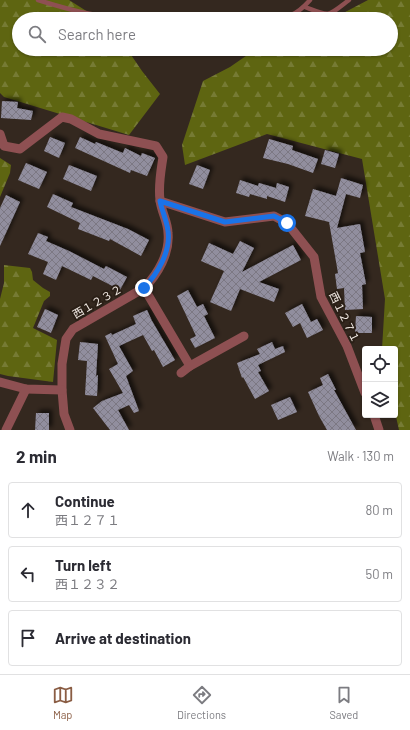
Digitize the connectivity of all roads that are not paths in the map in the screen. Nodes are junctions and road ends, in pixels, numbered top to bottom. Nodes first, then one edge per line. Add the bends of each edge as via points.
1 (38, 0) edge
2 (310, 0) edge
3 (349, 0) edge
4 (304, 7) junction
5 (80, 12) edge
6 (297, 12) edge
7 (318, 12) edge
8 (334, 12) edge
9 (0, 134) edge
10 (160, 201) junction
11 (144, 288) junction
12 (244, 336) dead end
13 (190, 366) junction
14 (180, 373) dead end
15 (0, 382) edge
16 (362, 385) edge
17 (26, 389) junction
18 (62, 390) junction
19 (375, 418) edge
20 (6, 430) edge
21 (70, 430) edge
22 (379, 430) edge

1 - 5 lane
2 - 4 lane
3 - 8 lane
4 - 6 lane
4 - 7 lane
9 - 10 street, 西１２３２ via 4,146 20,149 62,117 71,118 99,134 156,146 163,157 159,183
10 - 11 street, 西１２３２ via 168,232 166,249 159,270
10 - 16 street, 西１２７１ via 225,222 274,216 287,223 314,257 321,297 347,346
11 - 13 street
11 - 18 street, 西１２３２ via 73,329 66,339 62,364
12 - 13 street
13 - 14 street
15 - 17 street
17 - 18 street
17 - 20 street
18 - 21 street, 西１２３２ via 64,414
19 - 22 street

